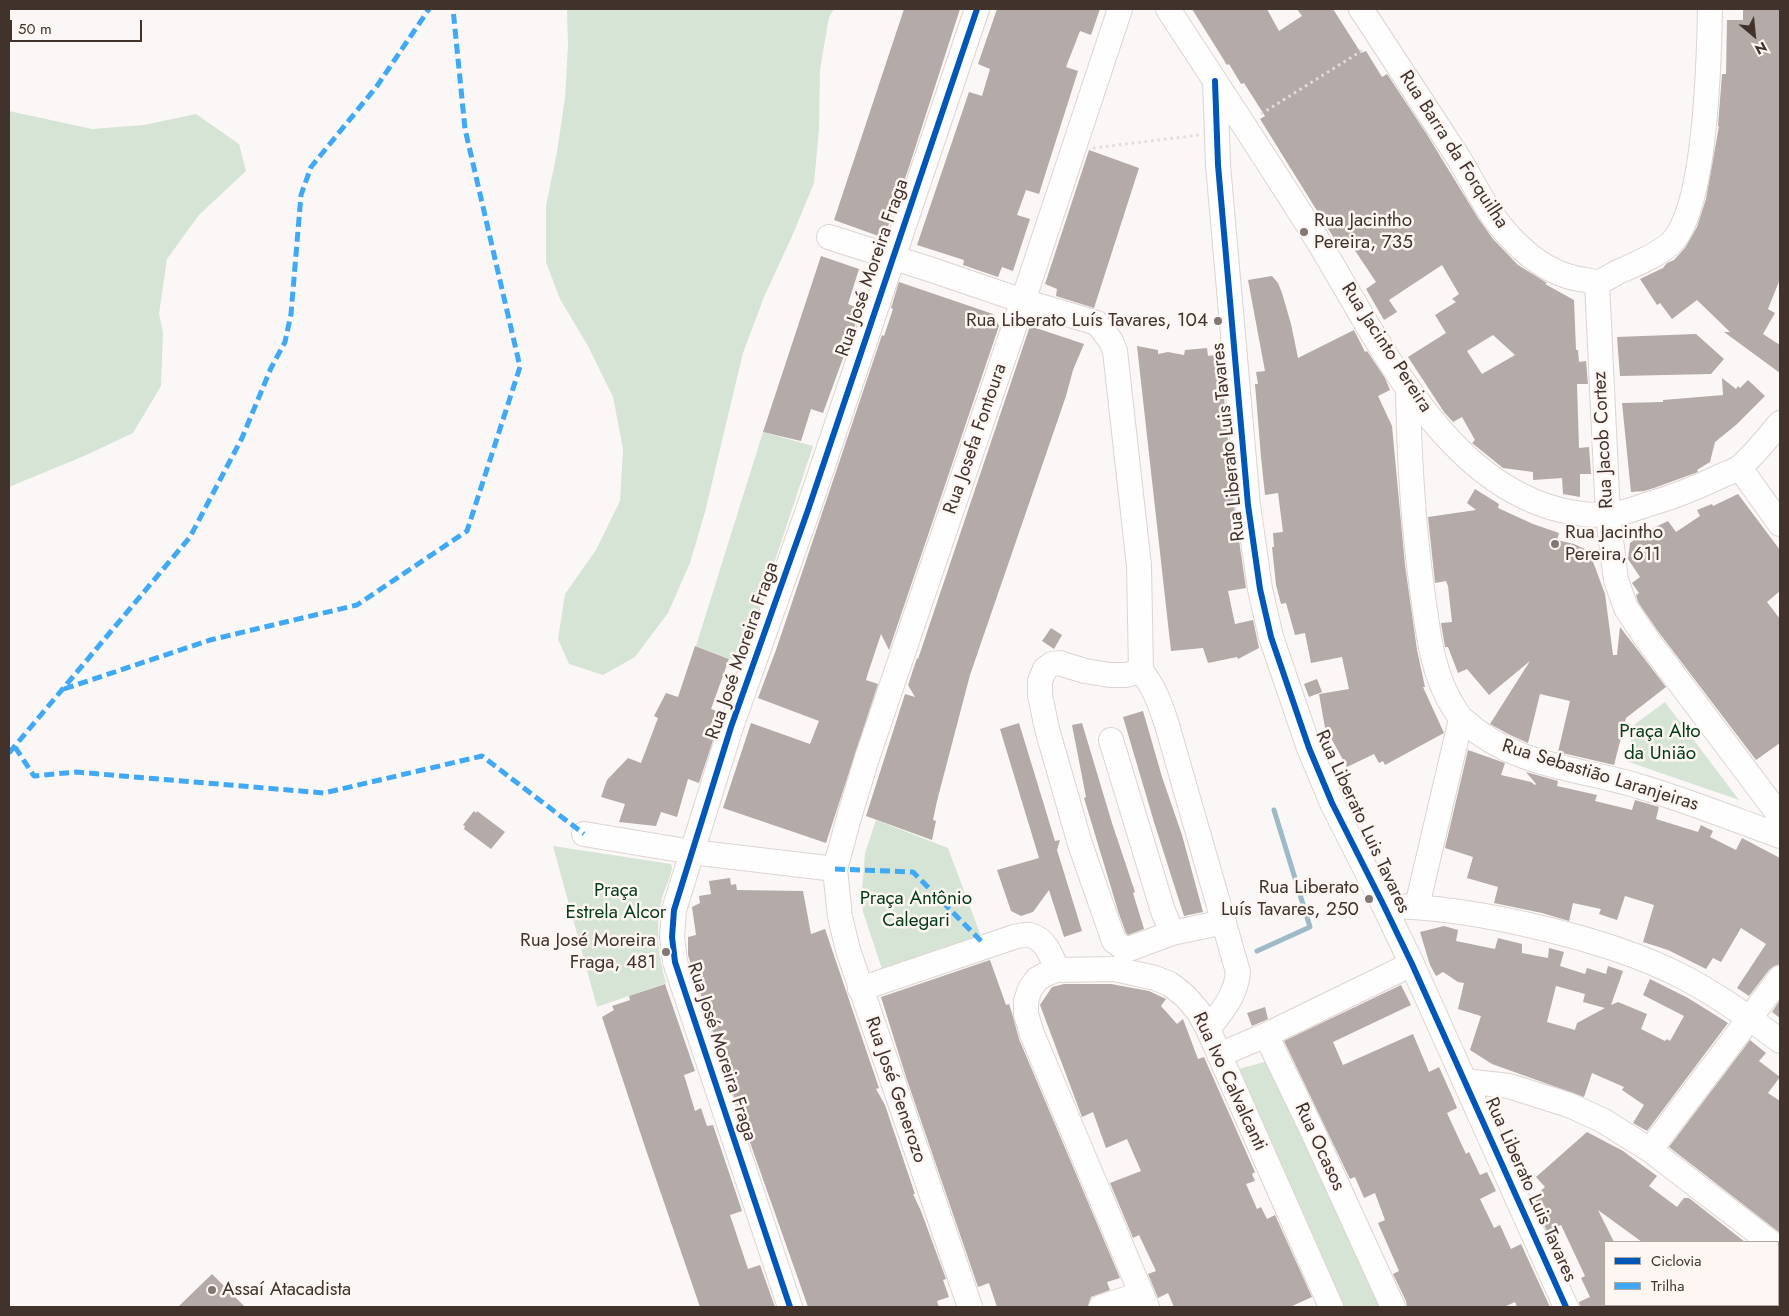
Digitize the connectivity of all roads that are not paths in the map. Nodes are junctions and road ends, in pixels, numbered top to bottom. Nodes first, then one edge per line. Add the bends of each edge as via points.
1 (977, 9) edge
2 (1120, 9) edge
3 (1168, 9) edge
4 (1361, 9) edge
5 (1710, 9) edge
6 (1215, 80) junction
7 (829, 237) dead end
8 (892, 257) junction
9 (1597, 282) junction
10 (1023, 301) junction
11 (1408, 389) junction
12 (1780, 423) edge
13 (1740, 468) junction
14 (1608, 516) junction
15 (1780, 524) edge
16 (1141, 670) junction
17 (1461, 719) junction
18 (1111, 740) dead end
19 (1780, 816) edge
20 (584, 834) dead end
21 (1780, 836) edge
22 (692, 852) junction
23 (835, 869) junction
24 (1384, 906) junction
25 (1417, 906) junction
26 (1224, 922) junction
27 (1172, 933) junction
28 (1412, 964) junction
29 (1057, 970) junction
30 (1780, 978) edge
31 (860, 989) junction
32 (1750, 1018) junction
33 (1208, 1029) junction
34 (1266, 1034) junction
35 (1780, 1041) edge
36 (1219, 1055) junction
37 (1464, 1081) junction
38 (1650, 1150) junction
39 (1769, 1241) edge
40 (1144, 1300) edge
41 (790, 1307) edge
42 (970, 1307) edge
43 (1101, 1307) edge
44 (1331, 1307) edge
45 (1393, 1307) edge
46 (1566, 1307) edge

1 - 8 street, Rua José Moreira Fraga
2 - 10 street, Rua Josefa Fontoura
3 - 6 street, Rua Jacinto Pereira
4 - 9 street, Rua Barra da Forquilha via 1490,212 1510,238 1557,273
5 - 9 street via 1698,172 1683,226 1672,242 1654,255
6 - 11 street, Rua Jacinto Pereira
6 - 24 street, Rua Liberato Luis Tavares via 1218,165 1248,505 1260,589 1271,637 1309,748 1332,803
7 - 8 street
8 - 10 street
8 - 22 street, Rua José Moreira Fraga
9 - 14 street, Rua Jacob Cortez
10 - 16 street via 1097,323 1115,351 1139,566
10 - 23 street, Rua Josefa Fontoura via 868,758
11 - 14 street, Rua Jacinto Pereira via 1448,438 1474,464 1502,485 1533,502 1568,512
11 - 17 street, Rua Sebastião Laranjeiras via 1412,496 1429,639 1438,675
12 - 13 street, Rua Jacinto Pereira
13 - 14 street, Rua Jacinto Pereira via 1657,502
13 - 15 street
14 - 19 street, Rua Jacob Cortez via 1616,580 1626,608
16 - 26 street via 1155,693 1167,725
16 - 27 street via 1126,675 1110,675 1052,664 1040,681 1040,695 1080,844 1114,941 1129,949
17 - 21 street, Rua Sebastião Laranjeiras via 1514,754 1637,786
17 - 25 street
18 - 27 street
20 - 22 street
22 - 23 street
22 - 41 street, Rua José Moreira Fraga via 674,910 672,937 675,962
23 - 31 street, Rua José Generozo via 840,917
24 - 25 street
24 - 28 street, Rua Liberato Luis Tavares
25 - 32 street via 1521,923 1638,956 1693,982
26 - 27 street
26 - 33 street via 1238,972 1237,982 1224,1010
28 - 34 street
28 - 37 street, Rua Liberato Luis Tavares
29 - 31 street via 1042,942 1030,935 1014,937
29 - 33 street, Rua Ivo Calvalcanti via 1115,969 1155,978 1170,984 1184,996
29 - 40 street, Rua Ivo Calvalcanti via 1037,979 1028,995 1026,1014
30 - 32 street
31 - 42 street, Rua José Generozo
32 - 35 street
32 - 38 street
33 - 36 street, Rua Ivo Calvalcanti
34 - 36 street
34 - 45 street, Rua Ocasos
36 - 44 street, Rua Ivo Calvalcanti
37 - 38 street via 1508,1086 1569,1105 1602,1120
37 - 46 street, Rua Liberato Luis Tavares
38 - 39 street
40 - 43 street

